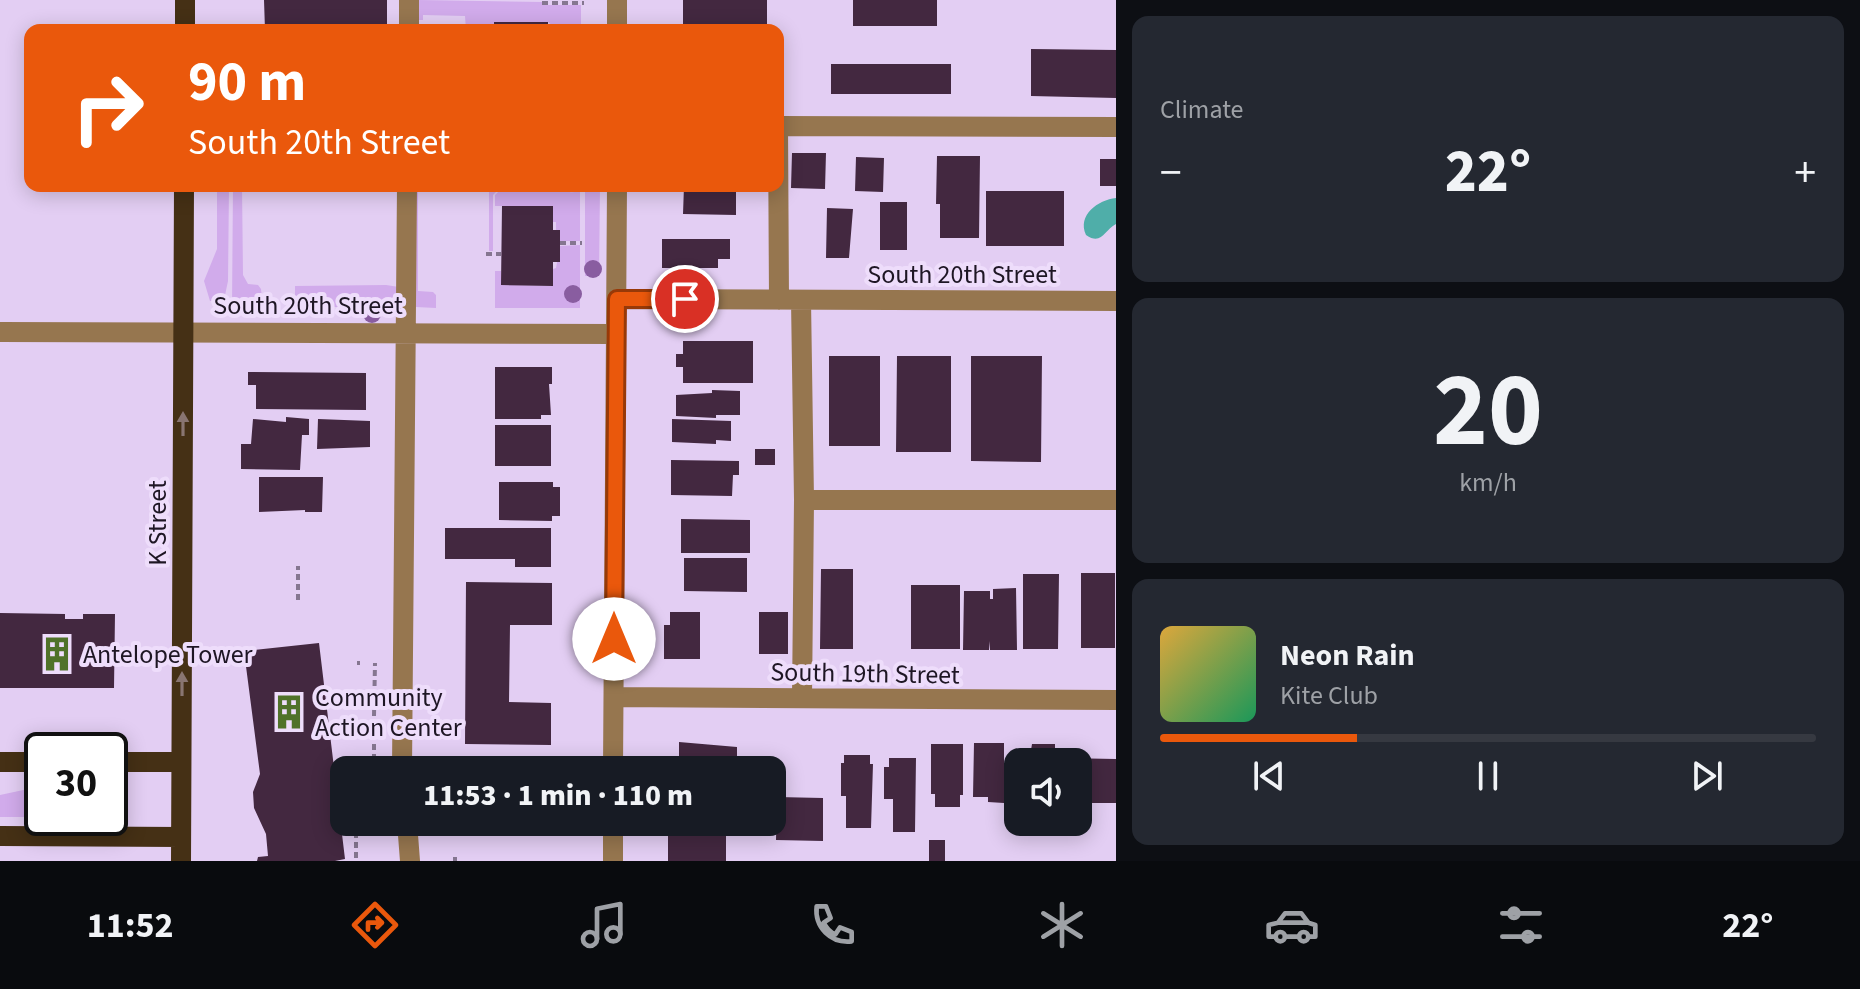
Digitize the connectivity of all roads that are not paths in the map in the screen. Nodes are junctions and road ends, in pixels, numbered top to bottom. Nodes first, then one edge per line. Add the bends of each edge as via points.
1 (185, 0) edge
2 (409, 0) edge
3 (617, 0) edge
4 (185, 24) edge
5 (409, 24) edge
6 (617, 24) edge
7 (784, 126) edge
8 (1116, 127) edge
9 (184, 192) edge
10 (407, 192) edge
11 (617, 192) edge
12 (778, 192) edge
13 (617, 299) junction
14 (779, 300) junction
15 (801, 300) junction
16 (1116, 301) edge
17 (184, 331) junction
18 (0, 332) edge
19 (406, 332) junction
20 (616, 334) junction
21 (804, 500) junction
22 (1116, 500) edge
23 (614, 697) junction
24 (802, 698) junction
25 (1116, 700) edge
26 (402, 756) edge
27 (613, 756) edge
28 (0, 762) edge
29 (24, 762) edge
30 (128, 762) edge
31 (181, 762) junction
32 (0, 836) edge
33 (408, 836) edge
34 (613, 836) edge
35 (181, 837) junction
36 (181, 861) edge
37 (410, 861) edge
38 (613, 861) edge

1 - 4 main road
2 - 5 street
3 - 6 street
7 - 8 street
9 - 17 main road, K Street
10 - 19 street
11 - 13 street
12 - 14 street
13 - 14 street, South 20th Street
13 - 20 street
14 - 15 street, South 20th Street
15 - 16 street, South 20th Street
15 - 21 street
17 - 18 street, South 20th Street
17 - 19 street, South 20th Street
31 -> 17 main road, K Street
19 - 20 street, South 20th Street
19 - 26 street
20 - 23 street
21 - 22 street
21 - 24 street
23 - 24 street, South 19th Street
23 - 27 street
24 - 25 street, South 19th Street
28 - 29 main road
30 - 31 main road
31 - 35 main road, K Street
32 - 35 main road
33 - 37 street
34 - 38 street
35 - 36 main road, K Street

